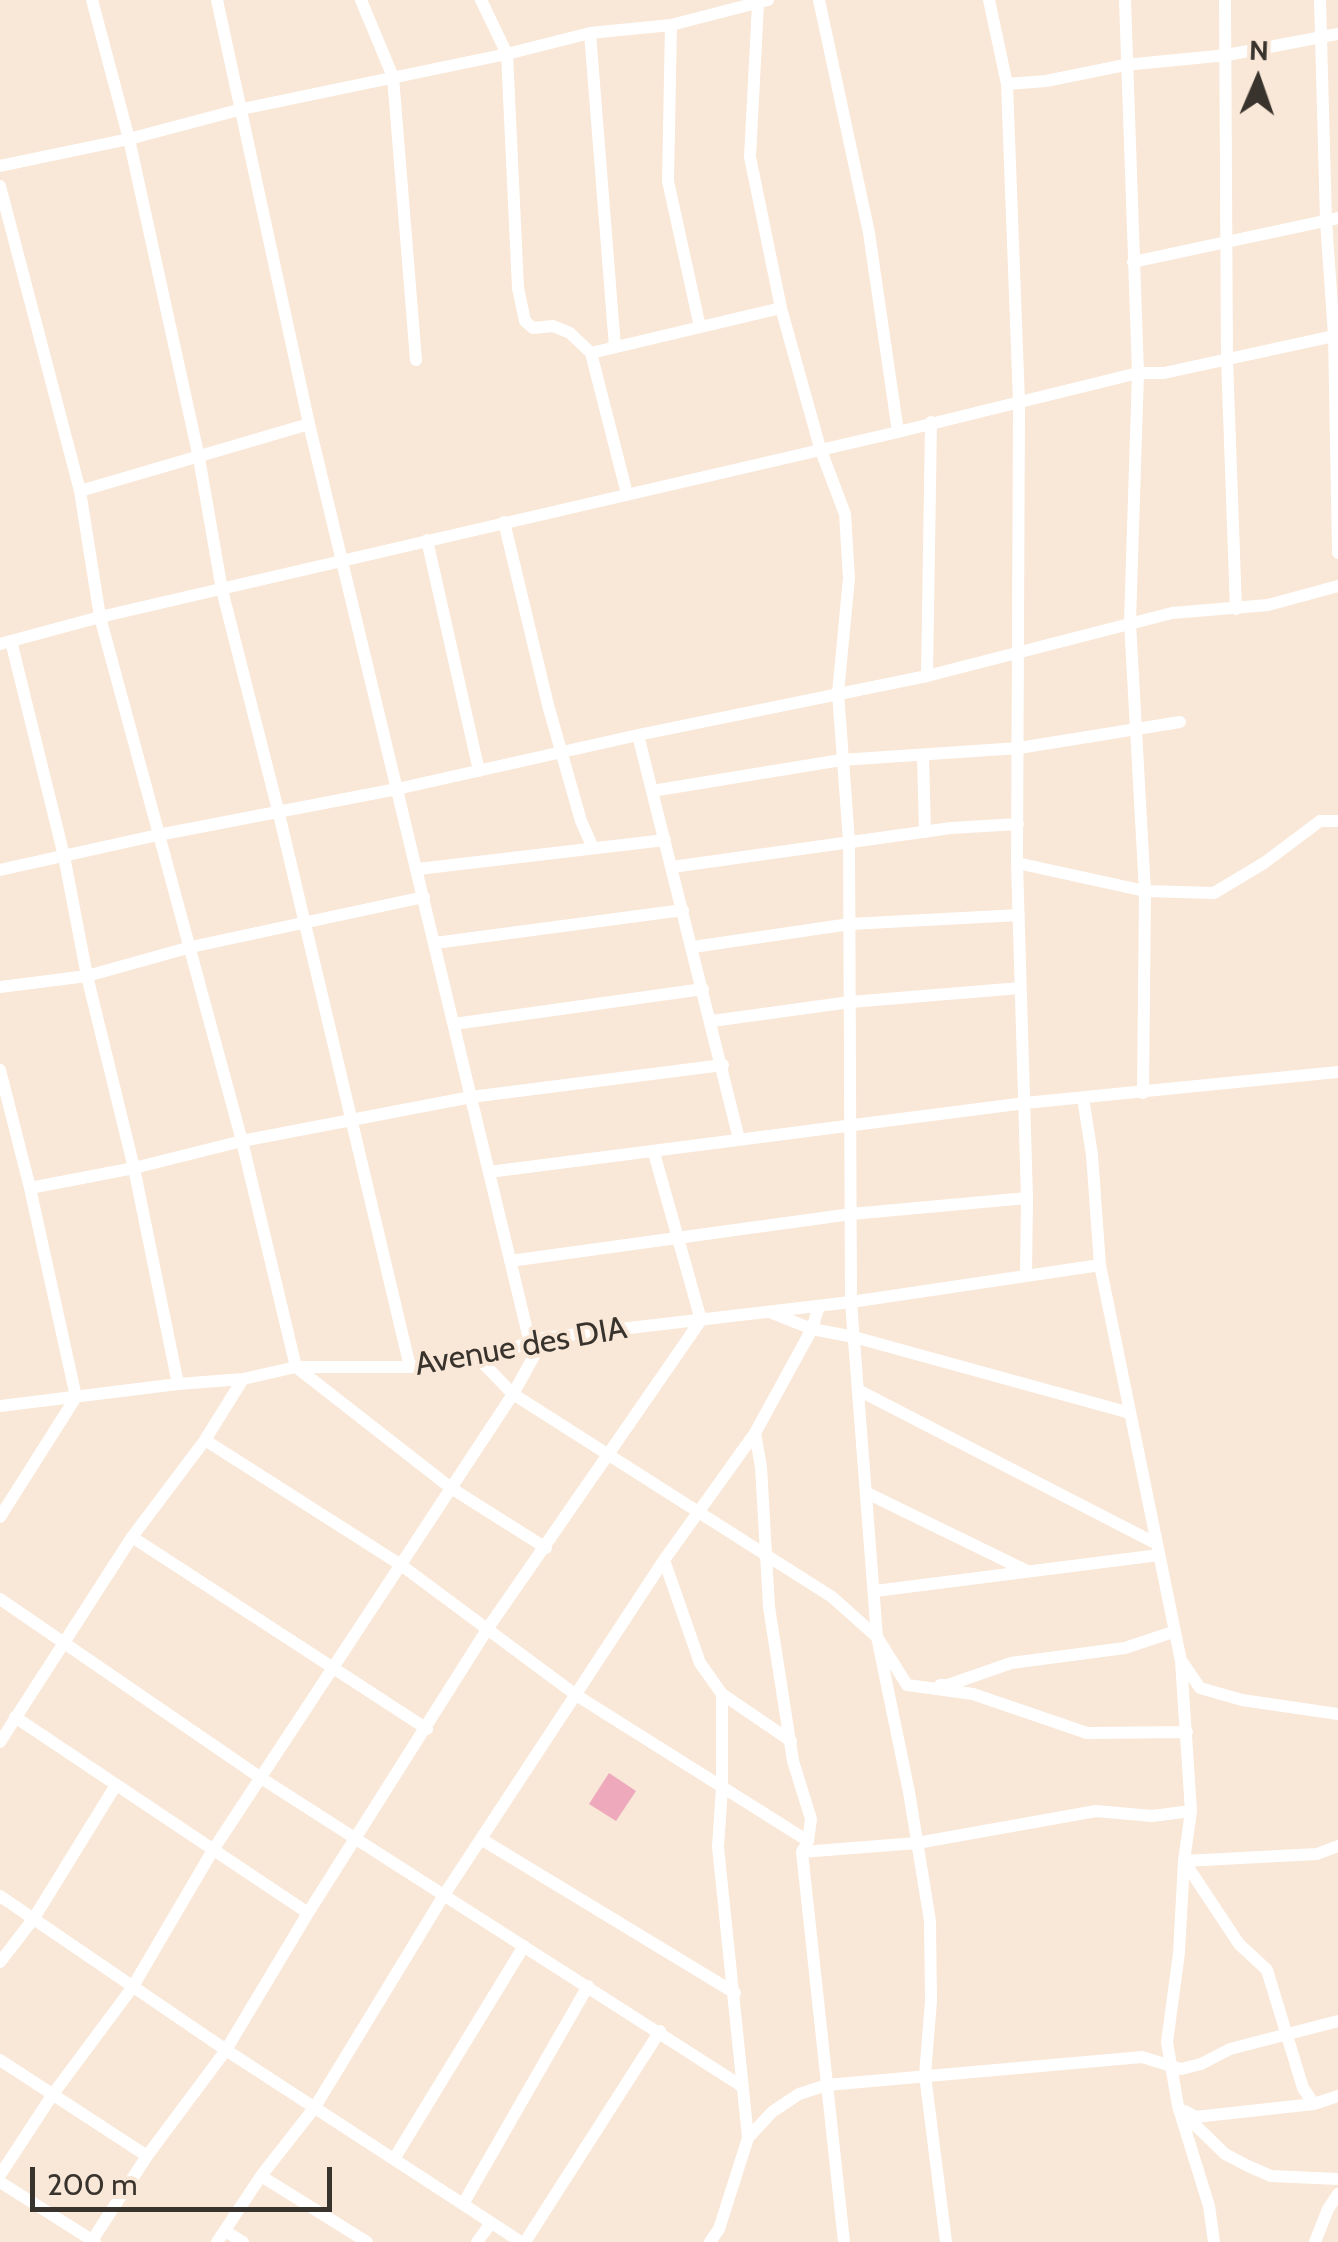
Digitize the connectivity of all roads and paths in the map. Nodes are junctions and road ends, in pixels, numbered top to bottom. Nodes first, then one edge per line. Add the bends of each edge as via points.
1 (92, 0) edge
2 (218, 0) edge
3 (360, 0) edge
4 (482, 0) edge
5 (819, 0) edge
6 (988, 0) edge
7 (1125, 0) edge
8 (1225, 0) edge
9 (1320, 0) edge
10 (760, 1) edge
11 (671, 25) junction
12 (590, 33) junction
13 (1338, 34) edge
14 (1321, 36) junction
15 (507, 54) junction
16 (1227, 55) junction
17 (1125, 65) junction
18 (393, 77) junction
19 (1007, 84) junction
20 (242, 109) junction
21 (129, 139) junction
22 (0, 166) edge
23 (0, 186) edge
24 (1332, 219) edge
25 (1228, 242) junction
26 (1133, 262) junction
27 (782, 308) junction
28 (700, 327) junction
29 (1336, 335) edge
30 (615, 346) junction
31 (591, 352) junction
32 (1227, 359) junction
33 (416, 360) dead end
34 (1138, 373) junction
35 (1019, 402) junction
36 (931, 422) junction
37 (309, 424) junction
38 (898, 432) junction
39 (820, 448) junction
40 (199, 458) junction
41 (80, 492) junction
42 (627, 494) junction
43 (504, 522) junction
44 (427, 540) junction
45 (1338, 553) edge
46 (343, 560) junction
47 (1338, 586) edge
48 (222, 590) junction
49 (1236, 608) junction
50 (100, 617) junction
51 (1130, 622) junction
52 (6, 642) edge
53 (1020, 653) junction
54 (926, 676) junction
55 (838, 693) junction
56 (1180, 722) dead end
57 (1137, 729) junction
58 (638, 735) junction
59 (1018, 748) junction
60 (562, 753) junction
61 (923, 756) junction
62 (841, 760) junction
63 (479, 771) junction
64 (397, 789) junction
65 (652, 791) junction
66 (279, 814) junction
67 (1338, 821) edge
68 (1018, 824) junction
69 (925, 832) junction
70 (158, 835) junction
71 (665, 840) junction
72 (850, 841) junction
73 (593, 848) junction
74 (64, 856) junction
75 (1018, 863) junction
76 (672, 867) junction
77 (418, 869) junction
78 (0, 870) edge
79 (1144, 891) junction
80 (424, 897) junction
81 (683, 910) junction
82 (1018, 915) junction
83 (306, 924) junction
84 (850, 924) junction
85 (435, 943) junction
86 (191, 947) junction
87 (692, 948) junction
88 (87, 976) junction
89 (0, 987) edge
90 (1020, 988) junction
91 (703, 989) junction
92 (850, 1002) junction
93 (712, 1021) junction
94 (454, 1024) junction
95 (723, 1065) junction
96 (0, 1070) edge
97 (1338, 1072) edge
98 (1143, 1092) junction
99 (471, 1097) junction
100 (1083, 1098) junction
101 (1025, 1103) junction
102 (352, 1121) junction
103 (850, 1127) junction
104 (739, 1139) junction
105 (242, 1141) junction
106 (654, 1153) junction
107 (134, 1168) junction
108 (489, 1172) junction
109 (30, 1188) junction
110 (1028, 1198) junction
111 (850, 1214) junction
112 (678, 1237) junction
113 (510, 1261) junction
114 (1100, 1265) junction
115 (1026, 1276) junction
116 (851, 1302) junction
117 (819, 1306) junction
118 (770, 1312) junction
119 (701, 1320) junction
120 (812, 1329) junction
121 (854, 1337) junction
122 (544, 1338) junction
123 (530, 1343) junction
124 (478, 1360) junction
125 (296, 1367) junction
126 (410, 1367) junction
127 (242, 1379) junction
128 (178, 1384) junction
129 (858, 1390) junction
130 (513, 1394) junction
131 (76, 1397) junction
132 (0, 1406) edge
133 (1130, 1413) junction
134 (755, 1433) junction
135 (205, 1440) junction
136 (608, 1455) junction
137 (452, 1488) junction
138 (867, 1493) junction
139 (698, 1514) junction
140 (0, 1517) edge
141 (132, 1536) junction
142 (546, 1548) junction
143 (1158, 1550) junction
144 (768, 1554) junction
145 (664, 1560) junction
146 (401, 1565) junction
147 (1026, 1572) junction
148 (874, 1591) junction
149 (0, 1598) edge
150 (488, 1628) junction
151 (1173, 1632) junction
152 (877, 1637) junction
153 (66, 1642) junction
154 (1181, 1661) junction
155 (334, 1667) junction
156 (907, 1684) junction
157 (722, 1694) junction
158 (576, 1695) junction
159 (1338, 1714) edge
160 (15, 1717) junction
161 (427, 1729) junction
162 (1187, 1732) junction
163 (791, 1741) junction
164 (0, 1742) edge
165 (261, 1778) junction
166 (116, 1785) junction
167 (722, 1787) junction
168 (1190, 1811) junction
169 (481, 1839) junction
170 (357, 1840) junction
171 (917, 1844) junction
172 (805, 1846) junction
173 (1338, 1846) edge
174 (213, 1850) junction
175 (1184, 1861) junction
176 (444, 1895) junction
177 (0, 1896) edge
178 (308, 1913) junction
179 (34, 1918) junction
180 (524, 1946) junction
181 (0, 1962) edge
182 (588, 1986) junction
183 (132, 1988) junction
184 (735, 1992) junction
185 (1338, 2021) edge
186 (660, 2031) junction
187 (1289, 2035) junction
188 (226, 2050) junction
189 (0, 2060) edge
190 (1169, 2068) junction
191 (926, 2075) junction
192 (827, 2084) junction
193 (743, 2086) junction
194 (53, 2094) junction
195 (1338, 2096) edge
196 (1314, 2104) junction
197 (1178, 2106) junction
198 (314, 2107) junction
199 (748, 2138) junction
200 (148, 2156) junction
201 (394, 2159) junction
202 (261, 2176) junction
203 (0, 2178) edge
204 (1338, 2179) edge
205 (1338, 2194) edge
206 (463, 2204) junction
207 (490, 2223) junction
208 (221, 2236) edge
209 (93, 2242) edge
210 (242, 2242) edge
211 (368, 2242) edge
212 (477, 2242) edge
213 (523, 2242) edge
214 (710, 2242) edge
215 (844, 2242) edge
216 (946, 2242) edge
217 (1214, 2242) edge
218 (1315, 2242) edge

1 - 21 street
2 - 20 street
3 - 18 street
4 - 15 street
5 - 38 street via 869,233
6 - 19 street
7 - 17 street
8 - 16 street
9 - 14 street
10 - 11 street
10 - 27 street via 750,156
11 - 12 street
11 - 28 street via 668,181
12 - 15 street
12 - 30 street
13 - 14 street
14 - 16 street
14 - 24 street
15 - 18 street
15 - 31 street via 525,321 570,332
16 - 17 street
16 - 25 street
17 - 19 street
17 - 26 street
18 - 20 street
18 - 33 street
19 - 35 street
20 - 21 street
20 - 37 street
21 - 22 street
21 - 40 street
23 - 41 street
24 - 25 street
24 - 29 street
25 - 26 street
25 - 32 street
26 - 34 street
27 - 28 street
27 - 39 street
28 - 30 street
29 - 32 street
29 - 45 street
30 - 31 street
31 - 42 street
32 - 34 street
32 - 49 street
34 - 35 street
34 - 51 street
35 - 36 street
35 - 53 street
36 - 38 street
36 - 54 street
37 - 40 street
37 - 46 street
38 - 39 street
39 - 42 street
39 - 55 street via 845,514 848,578
40 - 41 street
40 - 48 street
41 - 50 street
42 - 43 street
43 - 44 street
43 - 60 street
44 - 46 street
44 - 63 street
46 - 48 street
46 - 64 street
47 - 49 street
48 - 50 street
48 - 66 street
49 - 51 street
50 - 52 street
50 - 70 street
51 - 53 street
51 - 57 street
52 - 74 street
53 - 54 street
53 - 59 street
54 - 55 street
55 - 58 street
55 - 62 street
56 - 57 street
57 - 59 street
57 - 79 street
58 - 60 street
58 - 65 street
59 - 61 street
59 - 68 street
60 - 63 street
60 - 73 street
61 - 62 street
61 - 69 street
62 - 65 street
62 - 72 street
63 - 64 street
64 - 66 street
64 - 77 street
65 - 71 street
66 - 70 street
66 - 83 street
67 - 79 street via 1320,822 1214,893
68 - 69 street
68 - 75 street
69 - 72 street
70 - 74 street
70 - 86 street
71 - 73 street
71 - 76 street
72 - 76 street
72 - 84 street
73 - 77 street
74 - 78 street
74 - 88 street
75 - 79 street
75 - 82 street
76 - 81 street
77 - 80 street
79 - 98 street
80 - 83 street
80 - 85 street
81 - 85 street
81 - 87 street
82 - 84 street
82 - 90 street
83 - 86 street
83 - 102 street
84 - 87 street
84 - 92 street
85 - 94 street
86 - 88 street
86 - 105 street
87 - 91 street
88 - 89 street
88 - 107 street
90 - 92 street
90 - 101 street
91 - 93 street
91 - 94 street
92 - 93 street
92 - 103 street
93 - 95 street
94 - 99 street
95 - 99 street
95 - 104 street
96 - 109 street
97 - 98 street
98 - 100 street
99 - 102 street
99 - 108 street
100 - 101 street
100 - 114 street
101 - 103 street
101 - 110 street
102 - 105 street
102 - 126 street
103 - 104 street
103 - 111 street
104 - 106 street
105 - 107 street
105 - 125 street
106 - 108 street
106 - 112 street
107 - 109 street
107 - 128 street
108 - 113 street
109 - 131 street
110 - 111 street
110 - 115 street
111 - 112 street
111 - 116 street
112 - 113 street
112 - 119 street
113 - 123 street
114 - 115 street, Avenue des DIA
114 - 133 street
115 - 116 street, Avenue des DIA
116 - 117 street, Avenue des DIA
116 - 121 street
117 - 118 street, Avenue des DIA
117 - 120 street
118 - 119 street, Avenue des DIA
118 - 120 street
119 - 122 street, Avenue des DIA
119 - 136 street
120 - 121 street
120 - 134 street
121 - 129 street
121 - 133 street
122 - 123 street, Avenue des DIA
122 - 130 street
123 - 124 street, Avenue des DIA
124 - 126 street, Avenue des DIA
124 - 130 street
125 - 126 street, Avenue des DIA
125 - 127 street, Avenue des DIA
125 - 137 street
127 - 128 street, Avenue des DIA
127 - 135 street
128 - 131 street, Avenue des DIA
129 - 138 street
129 - 143 street
130 - 136 street
130 - 137 street
131 - 132 street, Avenue des DIA
131 - 140 street
133 - 143 street
134 - 139 street
134 - 144 street
135 - 141 street
135 - 146 street
136 - 139 street
136 - 142 street
137 - 142 street
137 - 146 street
138 - 147 street
138 - 148 street
139 - 144 street
139 - 145 street
141 - 153 street
141 - 155 street
142 - 150 street
143 - 147 street
143 - 151 street
144 - 152 street
144 - 163 street
145 - 157 street via 700,1663
145 - 158 street
146 - 150 street
146 - 155 street
147 - 148 street
148 - 152 street
149 - 153 street
150 - 158 street
150 - 161 street
151 - 154 street
151 - 156 street via 1124,1648 1012,1663 948,1686
152 - 156 street
152 - 171 street
153 - 160 street
153 - 165 street
154 - 159 street via 1200,1688
154 - 162 street
155 - 161 street
155 - 165 street
156 - 162 street via 973,1694 1087,1733
157 - 163 street
157 - 167 street
158 - 167 street
158 - 169 street
160 - 164 street
160 - 166 street
161 - 170 street
162 - 168 street
163 - 172 street via 810,1819
165 - 170 street
165 - 174 street
166 - 174 street
166 - 179 street
167 - 172 street
167 - 184 street via 718,1846
168 - 171 street via 1096,1811
168 - 175 street
169 - 176 street
169 - 184 street
170 - 176 street
170 - 178 street
171 - 172 street
171 - 191 street via 930,1921
172 - 192 street
173 - 175 street via 1317,1854
174 - 178 street
174 - 183 street
175 - 187 street via 1239,1944 1267,1970
175 - 190 street
176 - 180 street
176 - 198 street
177 - 179 street
178 - 188 street
179 - 181 street
179 - 183 street
180 - 182 street
180 - 201 street
182 - 186 street
182 - 206 street
183 - 188 street
183 - 194 street
184 - 193 street
185 - 187 street
186 - 193 street
186 - 213 street
187 - 190 street
187 - 196 street
188 - 198 street
188 - 200 street
189 - 194 street
190 - 191 street via 1142,2058
190 - 197 street
191 - 192 street
191 - 216 street
192 - 199 street via 798,2094
192 - 215 street
193 - 199 street
194 - 200 street
194 - 203 street
195 - 196 street
196 - 197 street via 1194,2117
197 - 204 street via 1225,2154 1248,2166 1271,2176
197 - 217 street
198 - 201 street
198 - 202 street
199 - 214 street
200 - 209 street
201 - 206 street
202 - 208 street
202 - 211 street
203 - 209 street
205 - 218 street
206 - 207 street
207 - 212 street
207 - 213 street
208 - 210 street

